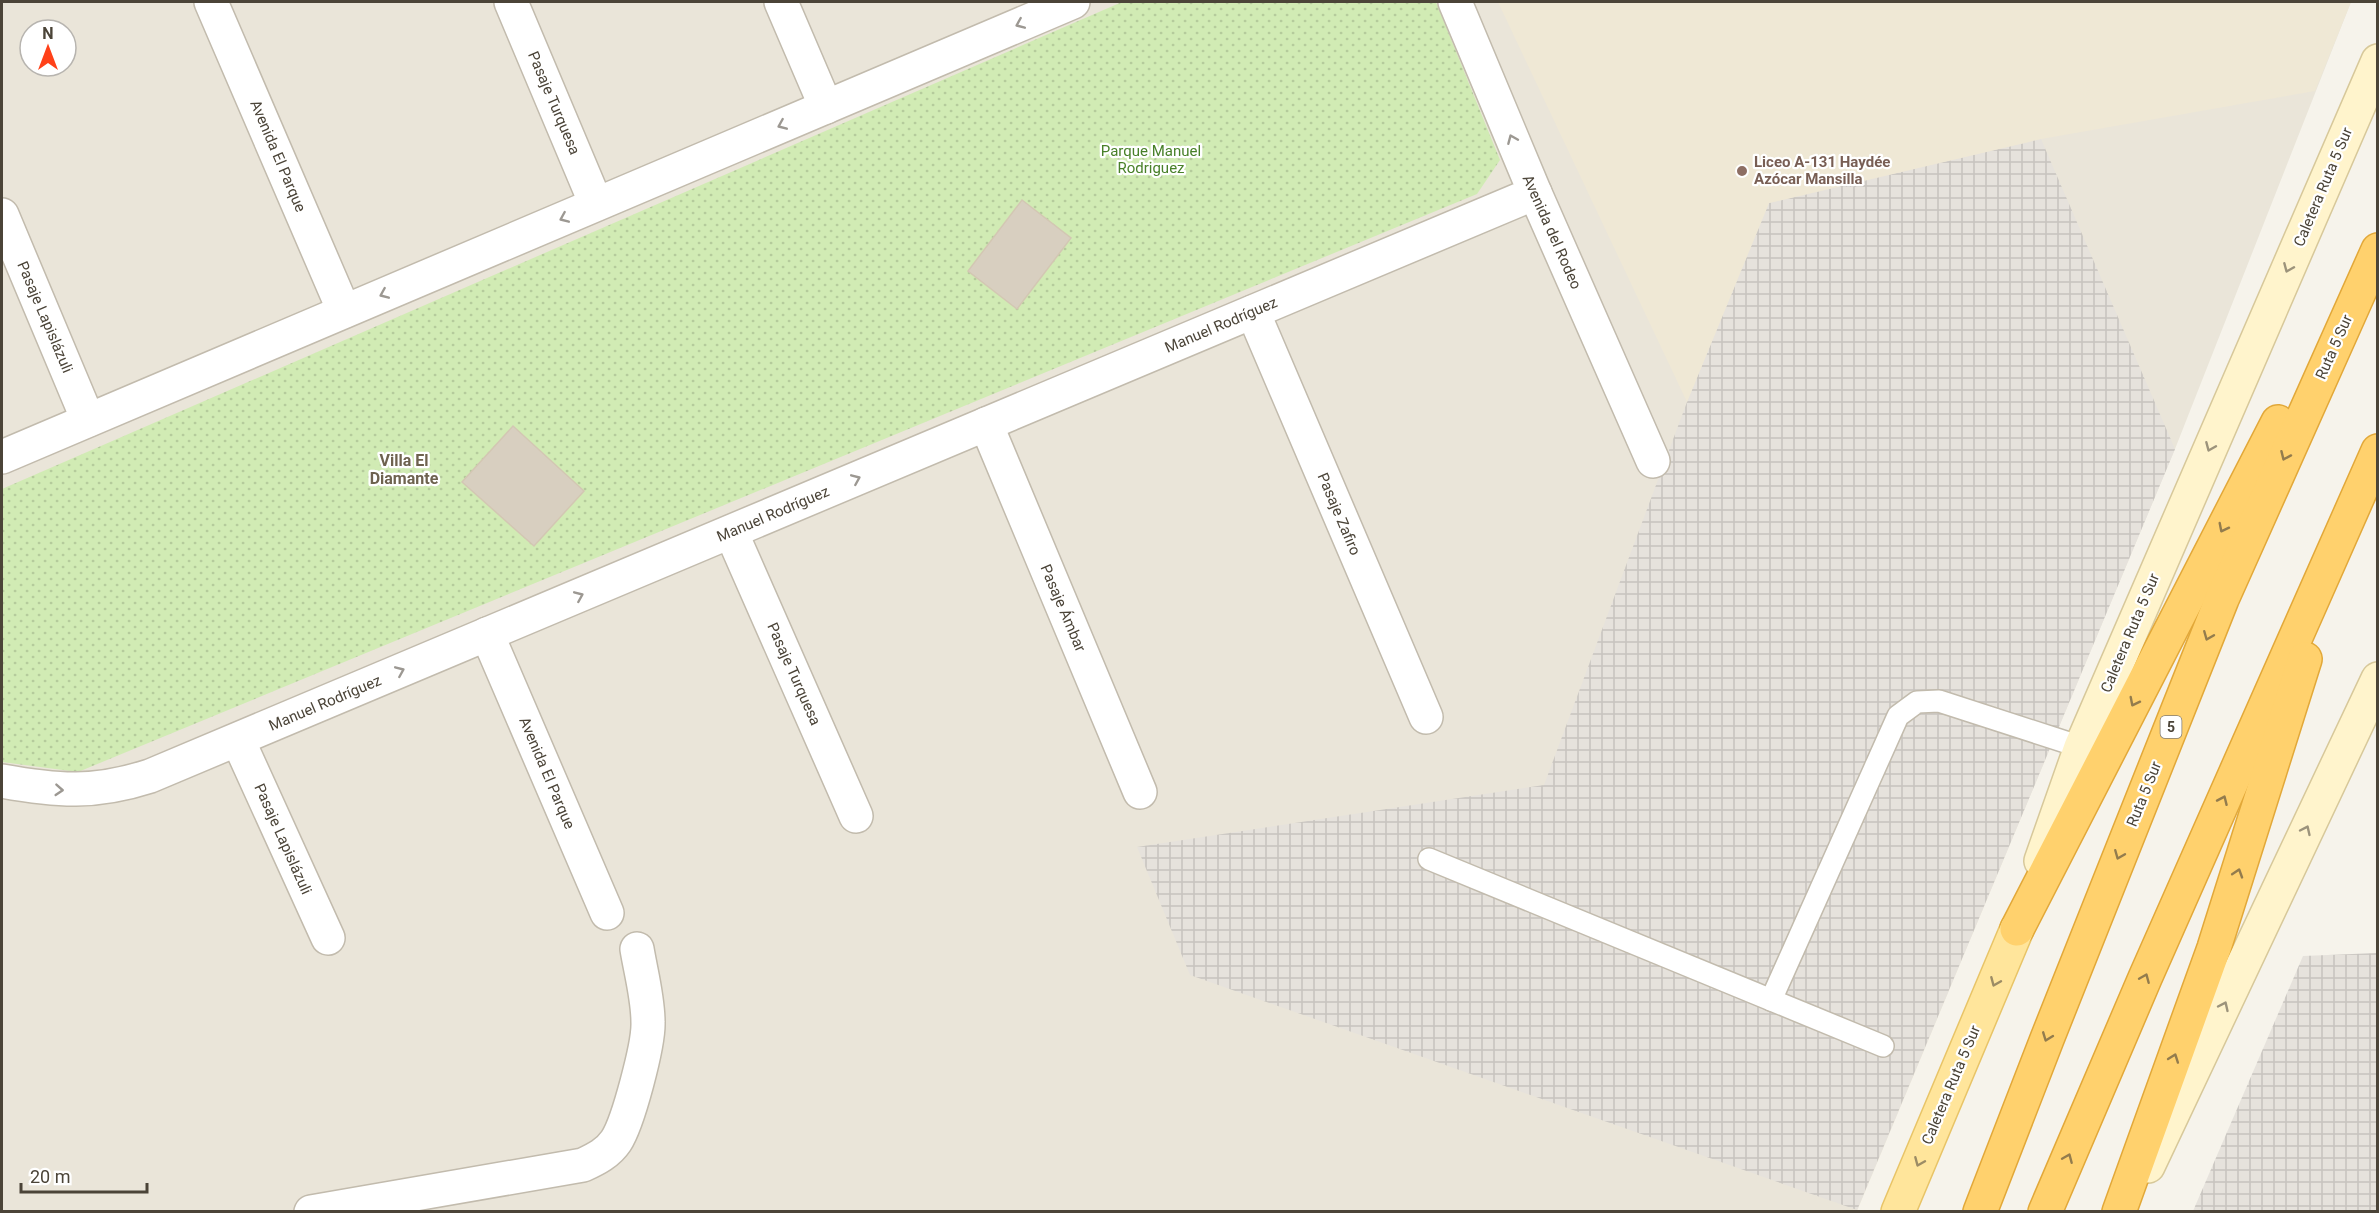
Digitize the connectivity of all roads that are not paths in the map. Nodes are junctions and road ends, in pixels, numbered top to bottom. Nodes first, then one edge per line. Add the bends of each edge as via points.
1 (211, 2) edge
2 (511, 2) edge
3 (781, 2) edge
4 (1455, 2) edge
5 (1062, 4) edge
6 (2378, 60) edge
7 (826, 107) junction
8 (1534, 193) junction
9 (596, 204) junction
10 (2, 215) edge
11 (2378, 235) edge
12 (2378, 250) edge
13 (344, 311) junction
14 (1253, 312) junction
15 (88, 420) junction
16 (986, 424) junction
17 (2378, 451) edge
18 (2, 457) edge
19 (1653, 461) dead end
20 (2352, 507) junction
21 (731, 532) junction
22 (487, 634) junction
23 (2378, 679) edge
24 (1426, 717) dead end
25 (238, 740) junction
26 (2081, 747) junction
27 (2, 782) edge
28 (1140, 792) dead end
29 (856, 816) dead end
30 (1429, 859) dead end
31 (607, 912) dead end
32 (2017, 928) junction
33 (328, 938) dead end
34 (637, 950) dead end
35 (1771, 1000) junction
36 (1883, 1046) dead end
37 (311, 1212) edge
38 (1898, 1212) edge
39 (1980, 1212) edge
40 (2045, 1212) edge
41 (2119, 1212) edge
42 (2127, 1212) edge

1 - 13 street, Avenida El Parque
2 - 9 street, Pasaje Turquesa
3 - 7 street
8 -> 4 street, Avenida del Rodeo
5 -> 7 street
6 -> 26 main road, Caletera Ruta 5 Sur
7 -> 9 street
8 - 14 street, Manuel Rodríguez
8 - 19 street, Avenida del Rodeo
9 -> 13 street
10 - 15 street, Pasaje Lapislázuli
11 -> 32 highway
12 -> 39 highway, Ruta 5 Sur / 5 via 2222,599
13 - 15 street
14 - 16 street, Manuel Rodríguez
14 - 24 street, Pasaje Zafiro
15 - 18 street
21 -> 16 street, Manuel Rodríguez
16 - 28 street, Pasaje Ámbar
17 - 20 highway
40 -> 20 highway
41 -> 20 highway via 2214,948
22 -> 21 street, Manuel Rodríguez
21 - 29 street, Pasaje Turquesa
25 -> 22 street, Manuel Rodríguez
22 - 31 street, Avenida El Parque
42 -> 23 main road
27 -> 25 street, Manuel Rodríguez via 67,790 96,789 150,776
25 - 33 street, Pasaje Lapislázuli
26 - 32 main road, Caletera Ruta 5 Sur
26 - 35 lane via 1939,701 1917,702 1898,716
30 - 35 lane
32 -> 38 main road, Caletera Ruta 5 Sur
34 - 37 street via 649,1025 646,1048 623,1129 605,1153 583,1165
35 - 36 lane

